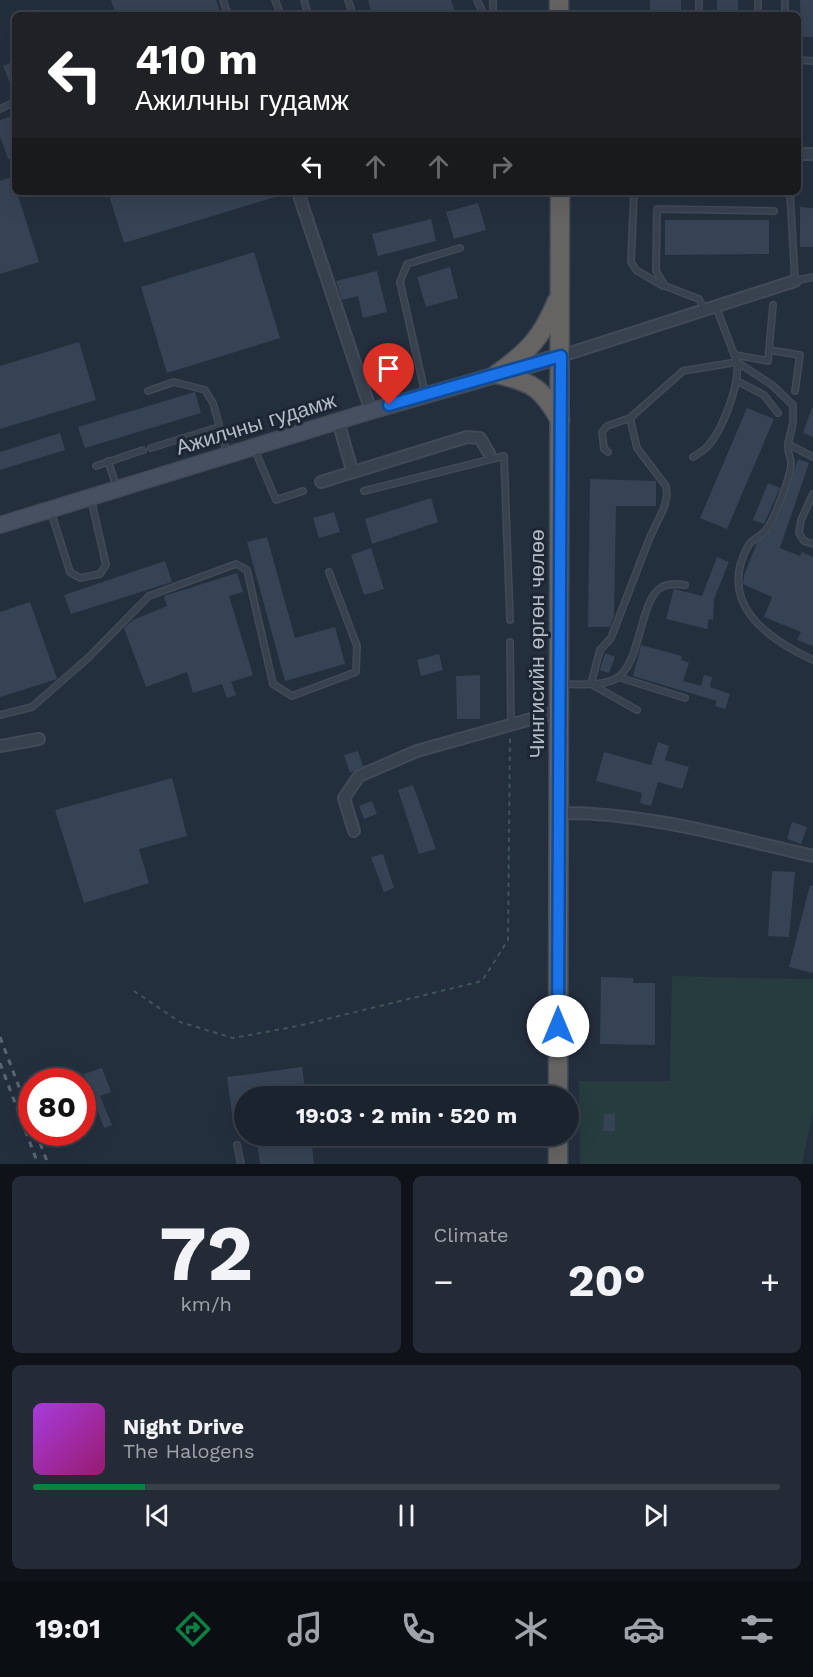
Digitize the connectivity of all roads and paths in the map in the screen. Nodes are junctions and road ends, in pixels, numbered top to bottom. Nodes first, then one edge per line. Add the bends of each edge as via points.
1 (299, 195) edge
2 (560, 195) edge
3 (634, 195) edge
4 (790, 195) edge
5 (774, 212) dead end
6 (460, 248) dead end
7 (813, 277) edge
8 (795, 280) junction
9 (665, 286) junction
10 (561, 293) junction
11 (773, 305) dead end
12 (716, 307) junction
13 (705, 310) junction
14 (769, 350) junction
15 (561, 356) junction
16 (736, 358) junction
17 (497, 374) junction
18 (737, 381) junction
19 (148, 391) dead end
20 (795, 391) dead end
21 (426, 395) junction
22 (371, 411) junction
23 (778, 413) dead end
24 (630, 418) junction
25 (561, 420) junction
26 (338, 421) junction
27 (219, 427) junction
28 (788, 444) junction
29 (254, 447) junction
30 (151, 448) dead end
31 (143, 450) dead end
32 (608, 452) dead end
33 (489, 453) dead end
34 (227, 455) junction
35 (693, 457) dead end
36 (813, 457) edge
37 (108, 461) junction
38 (96, 466) dead end
39 (352, 470) junction
40 (321, 482) dead end
41 (117, 489) junction
42 (303, 491) dead end
43 (364, 492) dead end
44 (813, 494) edge
45 (90, 497) junction
46 (50, 510) junction
47 (0, 525) edge
48 (813, 544) edge
49 (329, 572) dead end
50 (684, 585) dead end
51 (510, 620) dead end
52 (510, 642) dead end
53 (813, 660) edge
54 (618, 677) junction
55 (560, 684) junction
56 (591, 684) junction
57 (685, 698) dead end
58 (637, 710) dead end
59 (561, 711) junction
60 (0, 714) edge
61 (511, 724) junction
62 (39, 739) dead end
63 (0, 746) edge
64 (559, 813) junction
65 (354, 831) dead end
66 (813, 856) edge
67 (134, 992) dead end
68 (558, 1086) edge
69 (237, 1146) edge
70 (558, 1146) edge
71 (241, 1164) edge
72 (558, 1164) edge

1 - 22 street
2 - 10 highway, Чингисийн өргөн чөлөө
3 - 9 lane via 632,262 636,270
4 - 8 lane
5 - 9 lane via 657,209 656,271
6 - 21 lane via 407,264 400,282
7 - 8 lane
8 - 12 street
9 - 13 lane via 699,299
10 - 15 highway, Чингисийн өргөн чөлөө
10 - 17 highway via 537,341
11 - 14 lane
12 - 13 street
12 - 16 lane
13 - 15 street
14 - 16 lane via 768,360
14 - 20 lane via 800,355
15 - 17 main road, Ажилчны гудамж
15 - 25 highway, Чингисийн өргөн чөлөө
16 - 18 lane
16 - 24 lane via 683,371
16 - 28 lane via 793,405
17 - 21 main road, Ажилчны гудамж
17 - 25 highway via 536,388 549,399
18 - 23 lane via 764,395
18 - 35 lane via 708,446
19 - 27 lane via 174,382 205,390
21 - 22 main road, Ажилчны гудамж
22 - 26 main road, Ажилчны гудамж
24 - 32 lane via 607,426 602,432
24 - 56 lane via 637,448 666,486 667,495 611,638 600,651
25 - 55 highway, Чингисийн өргөн чөлөө
26 - 29 main road, Ажилчны гудамж
26 - 39 street
27 - 30 lane
27 - 34 lane
28 - 36 lane
28 - 53 lane via 791,464 784,487 765,531 748,545 736,581 739,597 756,624
29 - 34 main road, Ажилчны гудамж
29 - 42 lane via 276,500
31 - 37 lane
33 - 39 street via 480,438 467,437
34 - 41 main road, Ажилчны гудамж
37 - 38 lane
37 - 41 lane
39 - 40 street
41 - 45 main road, Ажилчны гудамж
43 - 51 lane via 504,456
44 - 48 lane via 799,533 804,541
45 - 46 main road, Ажилчны гудамж
45 - 46 lane via 106,565 100,574 80,578 70,572
46 - 47 main road, Ажилчны гудамж
49 - 60 lane via 357,646 356,672 292,696 273,684 247,570 236,564 149,596 32,707
50 - 54 lane via 668,584 656,591 628,666
52 - 61 lane
54 - 56 lane
54 - 57 lane
55 - 56 lane
55 - 59 highway, Чингисийн өргөн чөлөө
56 - 58 lane
59 - 61 street
59 - 64 highway, Чингисийн өргөн чөлөө
61 - 65 street via 417,751 359,776 344,798
61 - 67 path via 508,940 482,981 233,1038 180,1022
62 - 63 street
64 - 66 street via 644,818
64 - 68 highway, Чингисийн өргөн чөлөө
69 - 71 lane
70 - 72 highway

